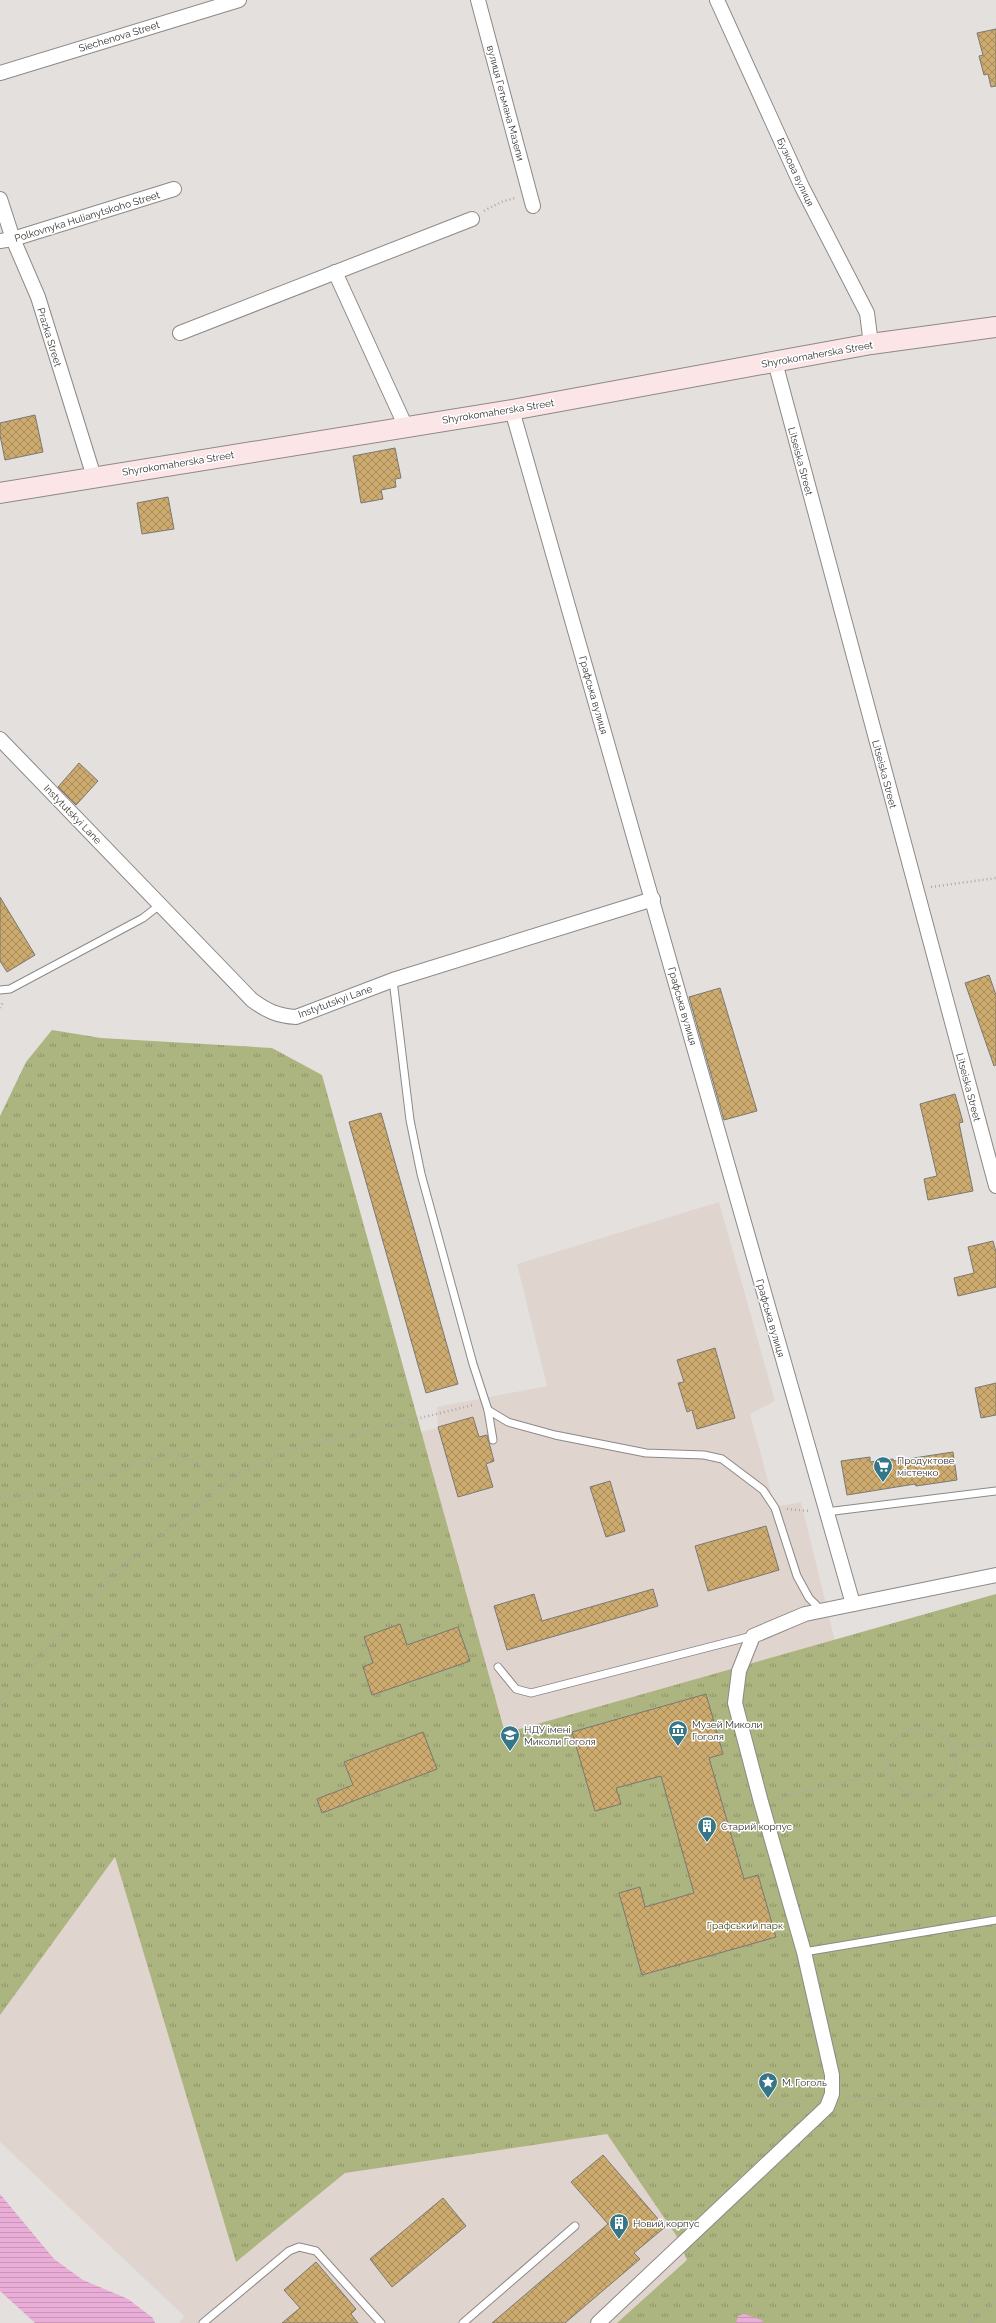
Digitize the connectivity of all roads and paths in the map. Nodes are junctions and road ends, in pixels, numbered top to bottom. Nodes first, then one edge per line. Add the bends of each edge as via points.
1 (239, 0) edge
2 (478, 0) edge
3 (717, 0) edge
4 (0, 73) edge
5 (174, 189) dead end
6 (0, 199) edge
7 (532, 200) joint
8 (472, 219) joint
9 (6, 240) edge
10 (335, 272) junction
11 (996, 327) edge
12 (180, 333) dead end
13 (871, 344) junction
14 (775, 362) junction
15 (512, 410) junction
16 (405, 425) junction
17 (94, 477) junction
18 (0, 493) edge
19 (0, 739) edge
20 (996, 878) edge
21 (915, 889) junction
22 (653, 899) junction
23 (161, 904) junction
24 (393, 980) junction
25 (0, 990) edge
26 (996, 1186) edge
27 (486, 1402) junction
28 (488, 1410) junction
29 (493, 1440) dead end
30 (242, 1472) junction
31 (996, 1491) edge
32 (0, 1498) edge
33 (775, 1508) junction
34 (826, 1512) junction
35 (996, 1575) edge
36 (853, 1604) junction
37 (821, 1610) junction
38 (753, 1636) junction
39 (498, 1667) dead end
40 (0, 1702) edge
41 (996, 1742) edge
42 (955, 1752) junction
43 (889, 1770) junction
44 (761, 1802) junction
45 (996, 1920) edge
46 (804, 1952) junction
47 (829, 2100) junction
48 (775, 2101) dead end
49 (996, 2113) edge
50 (575, 2226) dead end
51 (996, 2301) edge
52 (203, 2323) edge
53 (381, 2323) edge
54 (462, 2323) edge
55 (598, 2323) edge
56 (969, 2323) edge

1 - 4 street, Siechenova Street
2 - 7 street, вулиця Гетьмана Мазепи
3 - 13 street, Бузкова вулиця via 802,187 867,313
5 - 9 street, Polkovnyka Hulianytskoho Street
6 - 9 street, Prazka Street
7 - 8 path via 501,202
8 - 10 street
9 - 17 street, Prazka Street via 38,297
10 - 12 street
10 - 16 street
11 - 13 street, Shyrokomaherska Street
13 - 14 street, Shyrokomaherska Street
14 - 15 street, Shyrokomaherska Street
14 - 21 street, Litseiska Street
15 - 16 street, Shyrokomaherska Street
15 - 22 street, Графська вулиця
16 - 17 street, Shyrokomaherska Street
17 - 18 street, Shyrokomaherska Street
19 - 23 street, Instytutskyi Lane
20 - 21 path
21 - 26 street, Litseiska Street
22 - 24 street, Instytutskyi Lane
22 - 34 street, Графська вулиця
23 - 24 street, Instytutskyi Lane via 252,1000 267,1011 282,1016 296,1017
23 - 25 lane via 143,918 10,989
24 - 27 lane via 410,1120 421,1174
27 - 28 lane
27 - 30 path via 291,1450
28 - 29 lane
28 - 33 lane via 508,1422 555,1435 646,1453 704,1455 722,1459 763,1490
30 - 32 path via 215,1473 175,1453 56,1490
30 - 40 path via 118,1570
31 - 34 lane
33 - 34 path
33 - 37 lane via 797,1576 808,1598
34 - 36 street, Графська вулиця
35 - 36 street
36 - 37 street
37 - 38 street
38 - 39 lane via 531,1693 516,1689
38 - 44 street via 739,1671 735,1703
41 - 42 path
42 - 43 path via 943,1735 934,1730 913,1729 904,1734 890,1749
42 - 43 path via 957,1764 954,1776 938,1793 926,1796 913,1795 902,1790
43 - 44 path
44 - 46 street
45 - 46 lane
46 - 47 street via 832,2075
47 - 48 path
47 - 49 path
47 - 55 street
50 - 54 lane
51 - 56 path
52 - 53 lane via 289,2251 299,2247 316,2251

